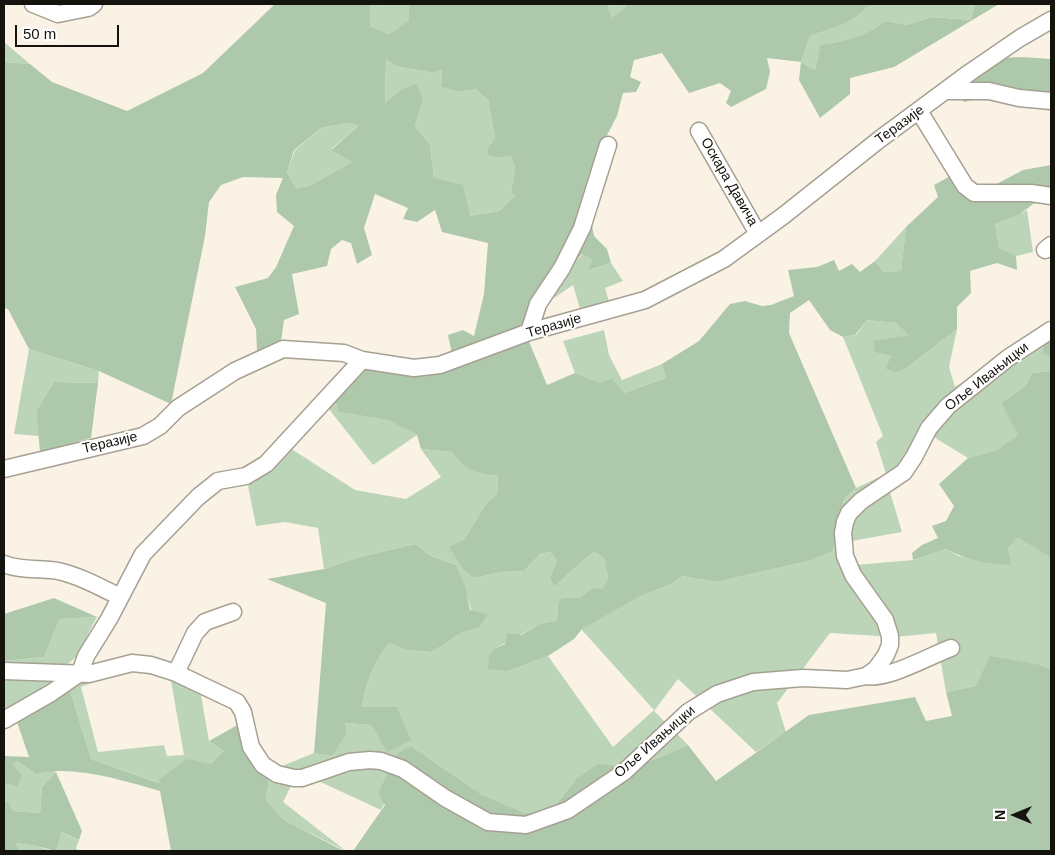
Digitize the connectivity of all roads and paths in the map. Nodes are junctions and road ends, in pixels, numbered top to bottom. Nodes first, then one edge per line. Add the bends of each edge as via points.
1 (32, 4) edge
2 (94, 4) edge
3 (1051, 20) edge
4 (946, 91) junction
5 (1051, 101) edge
6 (919, 111) junction
7 (699, 131) dead end
8 (608, 145) dead end
9 (1051, 196) edge
10 (758, 234) junction
11 (1051, 330) edge
12 (528, 332) junction
13 (362, 360) junction
14 (4, 469) edge
15 (4, 564) edge
16 (120, 597) junction
17 (233, 612) dead end
18 (951, 648) dead end
19 (4, 671) edge
20 (80, 673) junction
21 (176, 673) junction
22 (866, 676) junction
23 (4, 720) edge

1 - 2 street via 58,14
3 - 4 street, Теразије
4 - 5 street via 989,92
4 - 6 street, Теразије
6 - 9 street via 965,186 974,193
6 - 10 street, Теразије
7 - 10 street, Оскара Давича
8 - 12 street via 582,228 562,268 538,304
10 - 12 street, Теразије via 724,259 645,300
11 - 22 street, Оље Ивањицки via 1008,358 948,406 934,420 904,472 860,501 845,522 845,556 853,575 885,620 890,636 886,655
12 - 13 street, Теразије via 440,365 414,368
13 - 14 street, Теразије via 344,353 283,349 235,371 178,408 160,426 143,436
13 - 16 street via 266,464 246,476 218,481 198,497 143,554
15 - 16 street via 82,578
16 - 20 street via 86,656
17 - 21 street via 205,622 195,633
18 - 22 street via 887,674
19 - 20 street, Оље Ивањицки
20 - 21 street, Оље Ивањицки via 132,663
20 - 23 street
21 - 22 street, Оље Ивањицки via 237,702 243,712 251,748 264,765 278,774 302,778 349,762 382,761 403,769 488,822 526,825 568,810 624,772 688,712 716,694 753,682 802,678 847,680

